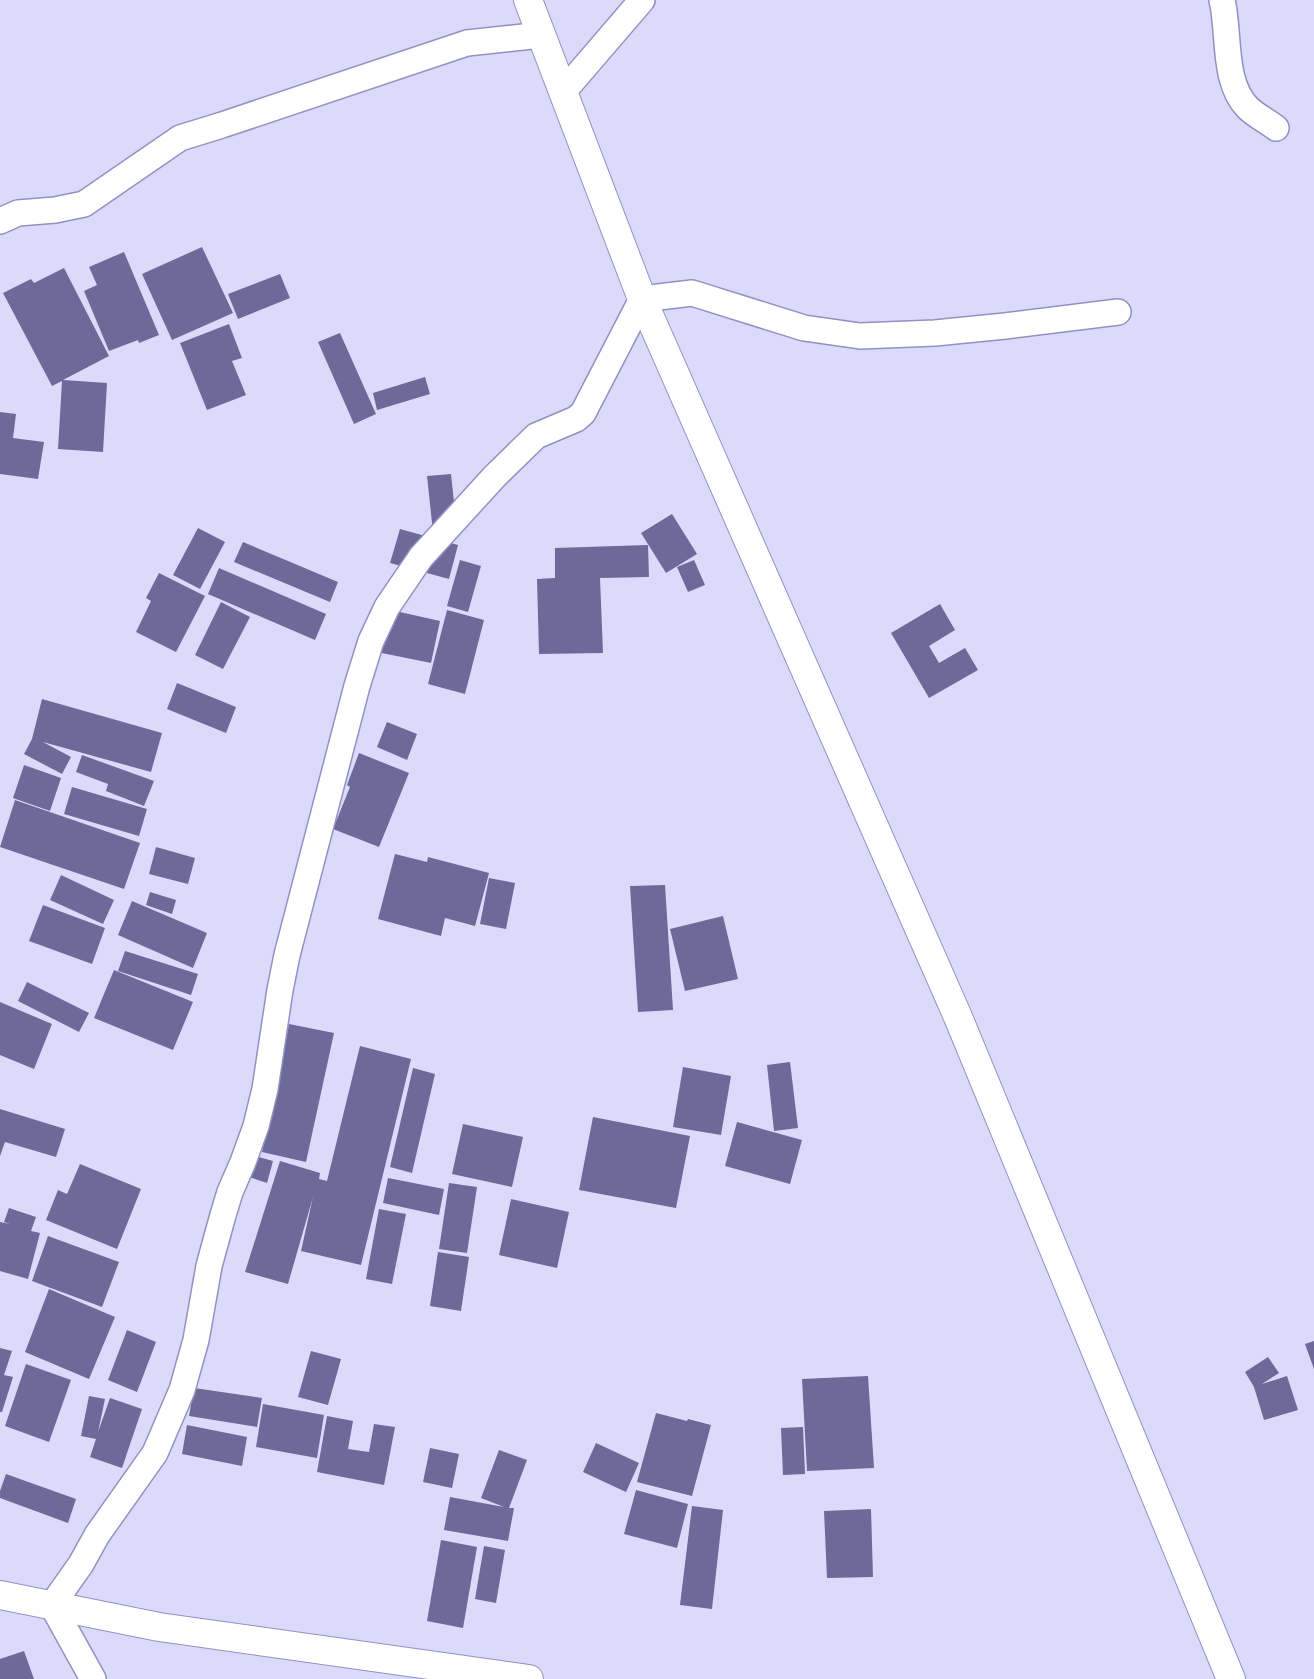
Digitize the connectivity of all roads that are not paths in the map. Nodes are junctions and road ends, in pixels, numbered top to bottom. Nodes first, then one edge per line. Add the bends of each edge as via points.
1 (528, 0) edge
2 (642, 0) edge
3 (1222, 0) edge
4 (541, 35) junction
5 (563, 92) junction
6 (1276, 128) dead end
7 (0, 221) edge
8 (642, 299) junction
9 (1118, 312) dead end
10 (0, 1594) edge
11 (52, 1606) junction
12 (93, 1679) edge
13 (529, 1679) edge
14 (1231, 1679) edge

1 - 4 main road
2 - 5 street
3 - 6 street via 1230,67 1237,93 1248,108
4 - 5 main road
4 - 7 street via 467,43 180,138 84,204 18,213
5 - 8 main road
8 - 9 street via 692,293 804,328 860,336 935,333
8 - 11 street via 583,413 536,436 495,476 421,557 387,607 371,642 287,955 256,1126 223,1214 182,1390 155,1452
8 - 14 main road via 958,1017
10 - 11 main road
11 - 12 street
11 - 13 main road via 160,1627

